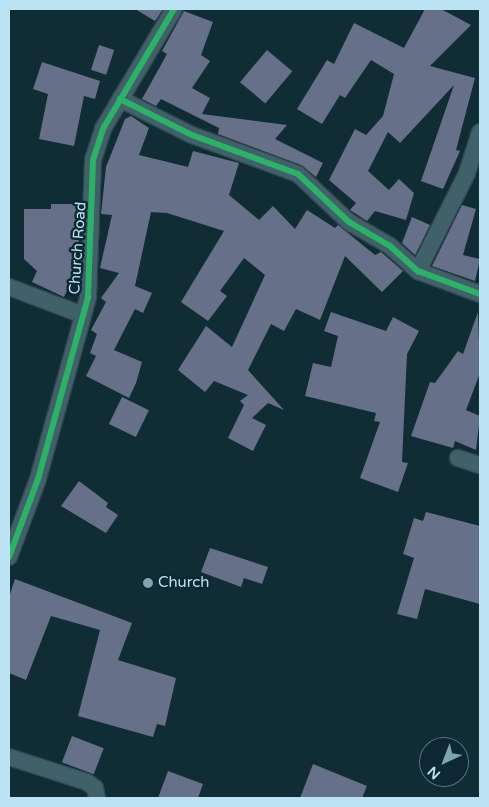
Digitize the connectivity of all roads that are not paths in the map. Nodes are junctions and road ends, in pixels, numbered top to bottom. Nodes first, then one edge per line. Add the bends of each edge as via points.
1 (174, 9) edge
2 (120, 99) junction
3 (480, 132) edge
4 (418, 271) junction
5 (9, 287) edge
6 (480, 294) edge
7 (83, 315) junction
8 (458, 458) dead end
9 (480, 464) edge
10 (9, 557) edge
11 (9, 757) edge
12 (97, 798) edge

1 - 2 street, Church Road
2 - 4 street via 192,136 298,174 349,222 390,246
2 - 7 street, Church Road via 104,127 93,160 92,266
3 - 4 street via 467,174
4 - 6 street
5 - 7 street
7 - 10 street, Church Road via 38,479
8 - 9 street
11 - 12 street via 87,782 95,788

